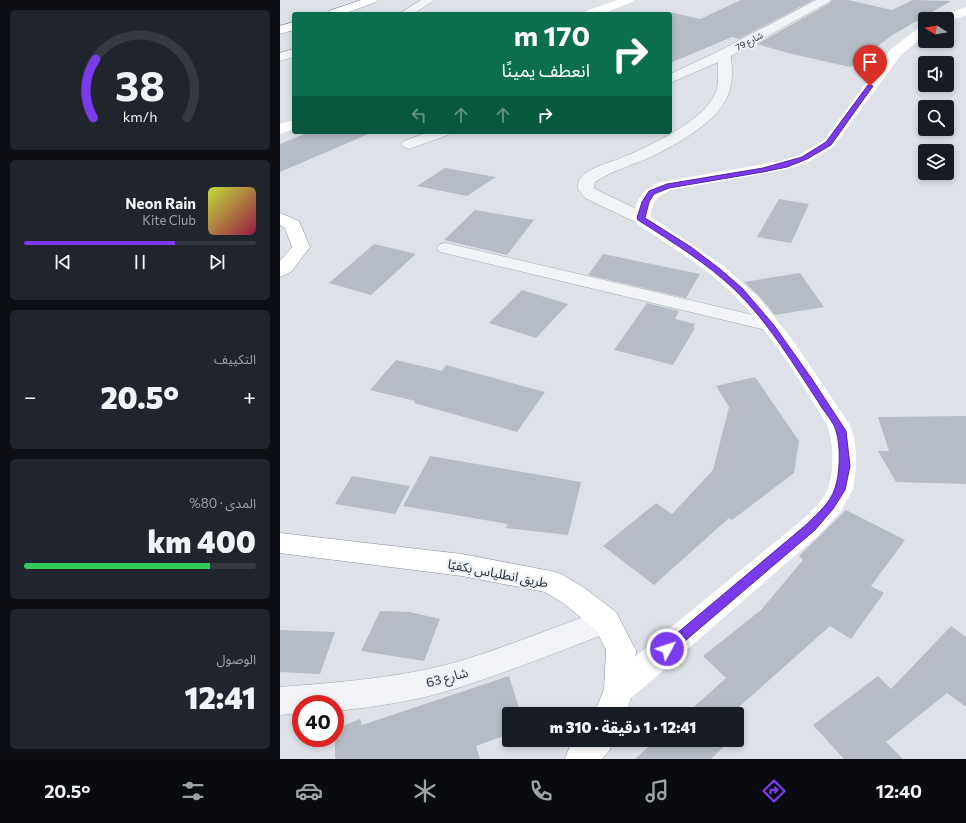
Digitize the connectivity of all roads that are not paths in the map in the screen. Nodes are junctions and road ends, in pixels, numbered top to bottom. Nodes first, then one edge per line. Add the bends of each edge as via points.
1 (372, 0) edge
2 (429, 0) edge
3 (628, 0) edge
4 (825, 0) edge
5 (966, 11) edge
6 (338, 12) edge
7 (408, 12) edge
8 (595, 12) edge
9 (954, 16) edge
10 (292, 27) edge
11 (280, 30) edge
12 (918, 41) edge
13 (292, 54) edge
14 (724, 54) junction
15 (280, 57) edge
16 (672, 78) edge
17 (292, 125) edge
18 (280, 129) edge
19 (436, 134) edge
20 (409, 144) dead end
21 (280, 218) edge
22 (641, 218) junction
23 (446, 248) dead end
24 (280, 271) edge
25 (770, 325) junction
26 (280, 543) edge
27 (606, 621) junction
28 (280, 701) edge
29 (615, 702) edge
30 (592, 747) edge
31 (581, 759) edge

1 - 6 main road
2 - 7 street
3 - 8 main road
4 - 14 street, شارع 79
5 - 9 main road
10 - 11 main road
12 - 22 main road via 895,54 828,143 804,158 784,165 667,186 651,192 645,202
13 - 15 street
14 - 16 street, شارع 79
14 - 22 street via 725,76 722,93 712,110 677,136 587,180 586,189 591,194
17 - 18 main road
19 - 20 street
21 - 24 main road via 293,225 301,247
22 - 25 main road via 717,270 740,290
23 - 25 street
25 - 29 main road via 841,431 845,466 840,490 811,527
26 - 27 main road, طريق انطلياس بكفيّا via 462,565 551,582 573,595
27 - 28 street, شارع 63 via 460,674 357,695
27 - 29 main road, طريق انطلياس بكفيّا via 621,650
30 - 31 main road

